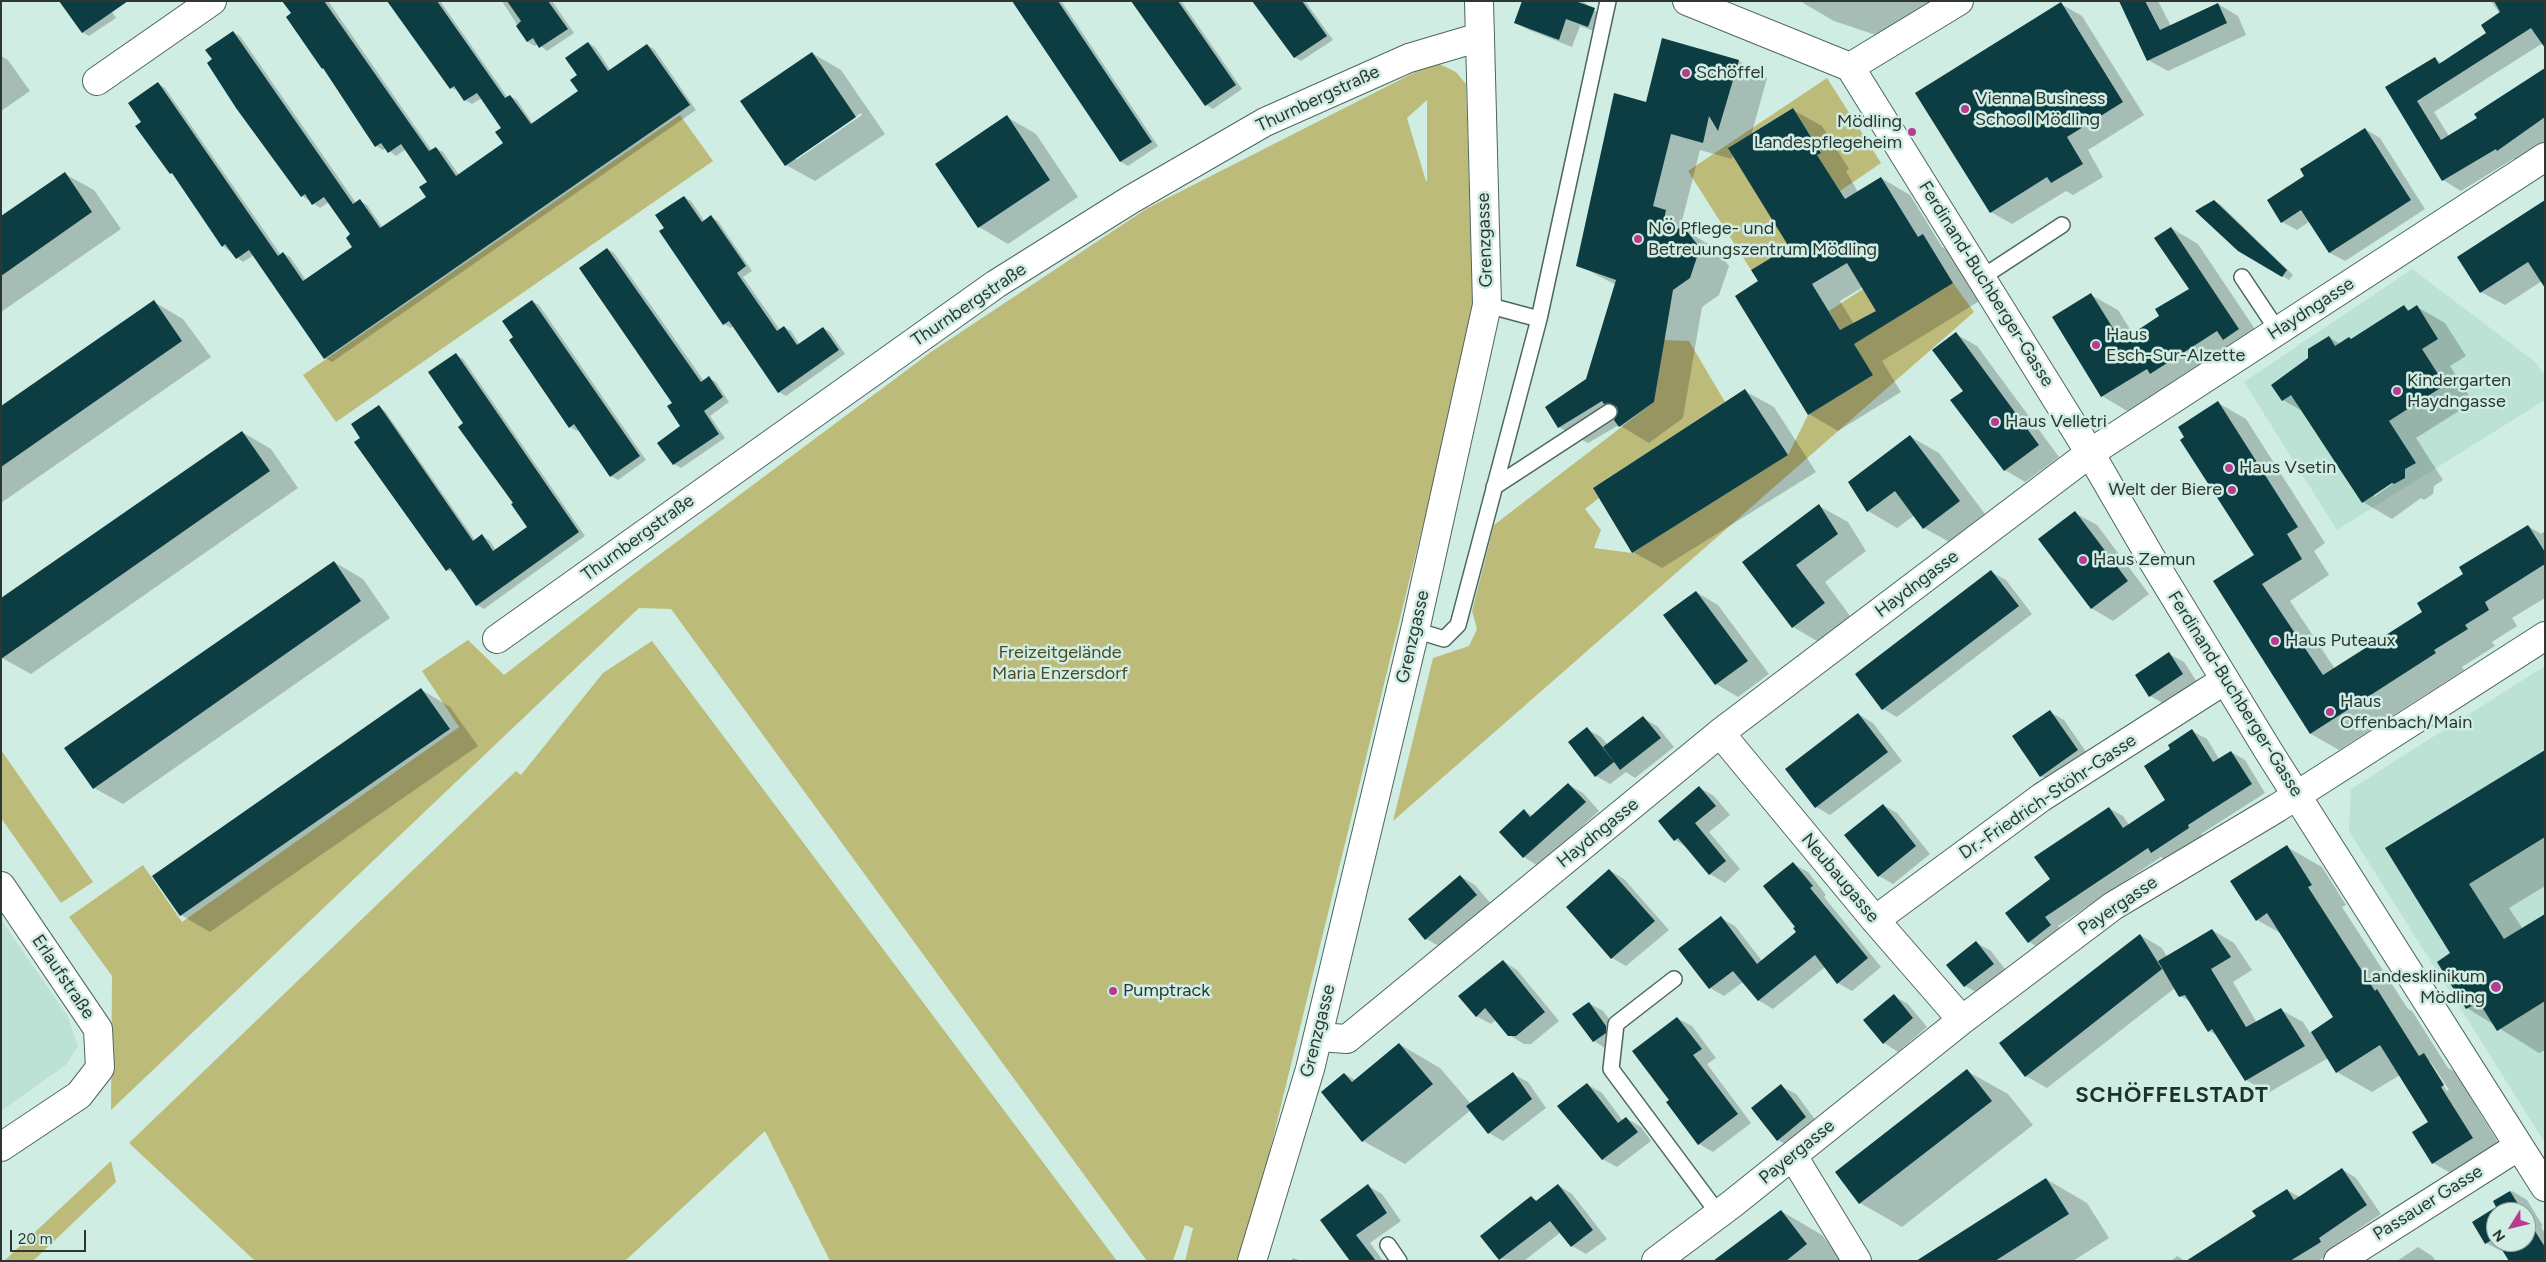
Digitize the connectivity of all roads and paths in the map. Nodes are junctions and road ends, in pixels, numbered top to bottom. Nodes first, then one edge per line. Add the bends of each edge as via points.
1 (212, 1) edge
2 (1480, 1) edge
3 (1608, 1) edge
4 (1687, 1) edge
5 (1959, 1) edge
6 (1480, 37) junction
7 (1850, 67) junction
8 (97, 81) dead end
9 (2545, 157) edge
10 (2062, 225) dead end
11 (2242, 277) dead end
12 (1981, 278) junction
13 (1487, 305) junction
14 (1540, 319) junction
15 (2278, 330) junction
16 (1609, 412) dead end
17 (2090, 453) junction
18 (1494, 487) junction
19 (1415, 630) junction
20 (2545, 636) edge
21 (497, 640) dead end
22 (2225, 680) junction
23 (1720, 733) junction
24 (2297, 794) junction
25 (1, 886) edge
26 (1875, 920) junction
27 (1674, 979) dead end
28 (1962, 1020) junction
29 (1318, 1037) junction
30 (2519, 1146) junction
31 (1, 1147) edge
32 (1793, 1156) junction
33 (2545, 1187) edge
34 (1718, 1213) junction
35 (1388, 1245) dead end
36 (1252, 1261) edge
37 (1399, 1261) edge
38 (1656, 1261) edge
39 (1857, 1261) edge
40 (2338, 1261) edge

1 - 8 street
2 - 6 street, Grenzgasse
3 - 14 lane
4 - 7 street
5 - 7 street
6 - 13 street, Grenzgasse
6 - 21 street, Thurnbergstraße via 1408,58 1265,122 1130,200 996,284
7 - 12 street, Ferdinand-Buchberger-Gasse
9 - 15 street, Haydngasse
10 - 12 lane
11 - 15 lane
12 - 17 street, Ferdinand-Buchberger-Gasse
13 - 14 lane
13 - 19 street, Grenzgasse
14 - 18 lane
15 - 17 street, Haydngasse
16 - 18 lane
17 - 22 street, Ferdinand-Buchberger-Gasse
17 - 23 street, Haydngasse
18 - 19 lane via 1458,624 1444,639
19 - 29 street, Grenzgasse
20 - 24 street, Payergasse
22 - 24 street, Ferdinand-Buchberger-Gasse
22 - 26 street, Dr.-Friedrich-Stöhr-Gasse via 2042,797
23 - 26 street, Neubaugasse
23 - 29 street, Haydngasse via 1347,1039
24 - 28 street, Payergasse via 2113,906
24 - 30 street, Ferdinand-Buchberger-Gasse
25 - 31 street, Erlaufstraße via 98,1029 100,1068 79,1095
26 - 28 street, Neubaugasse
27 - 34 lane via 1616,1024 1611,1069
28 - 32 street, Payergasse
29 - 36 street, Grenzgasse
30 - 33 street, Ferdinand-Buchberger-Gasse
30 - 40 street, Passauer Gasse
32 - 34 street, Payergasse
32 - 39 street
34 - 38 street, Payergasse
35 - 37 lane

